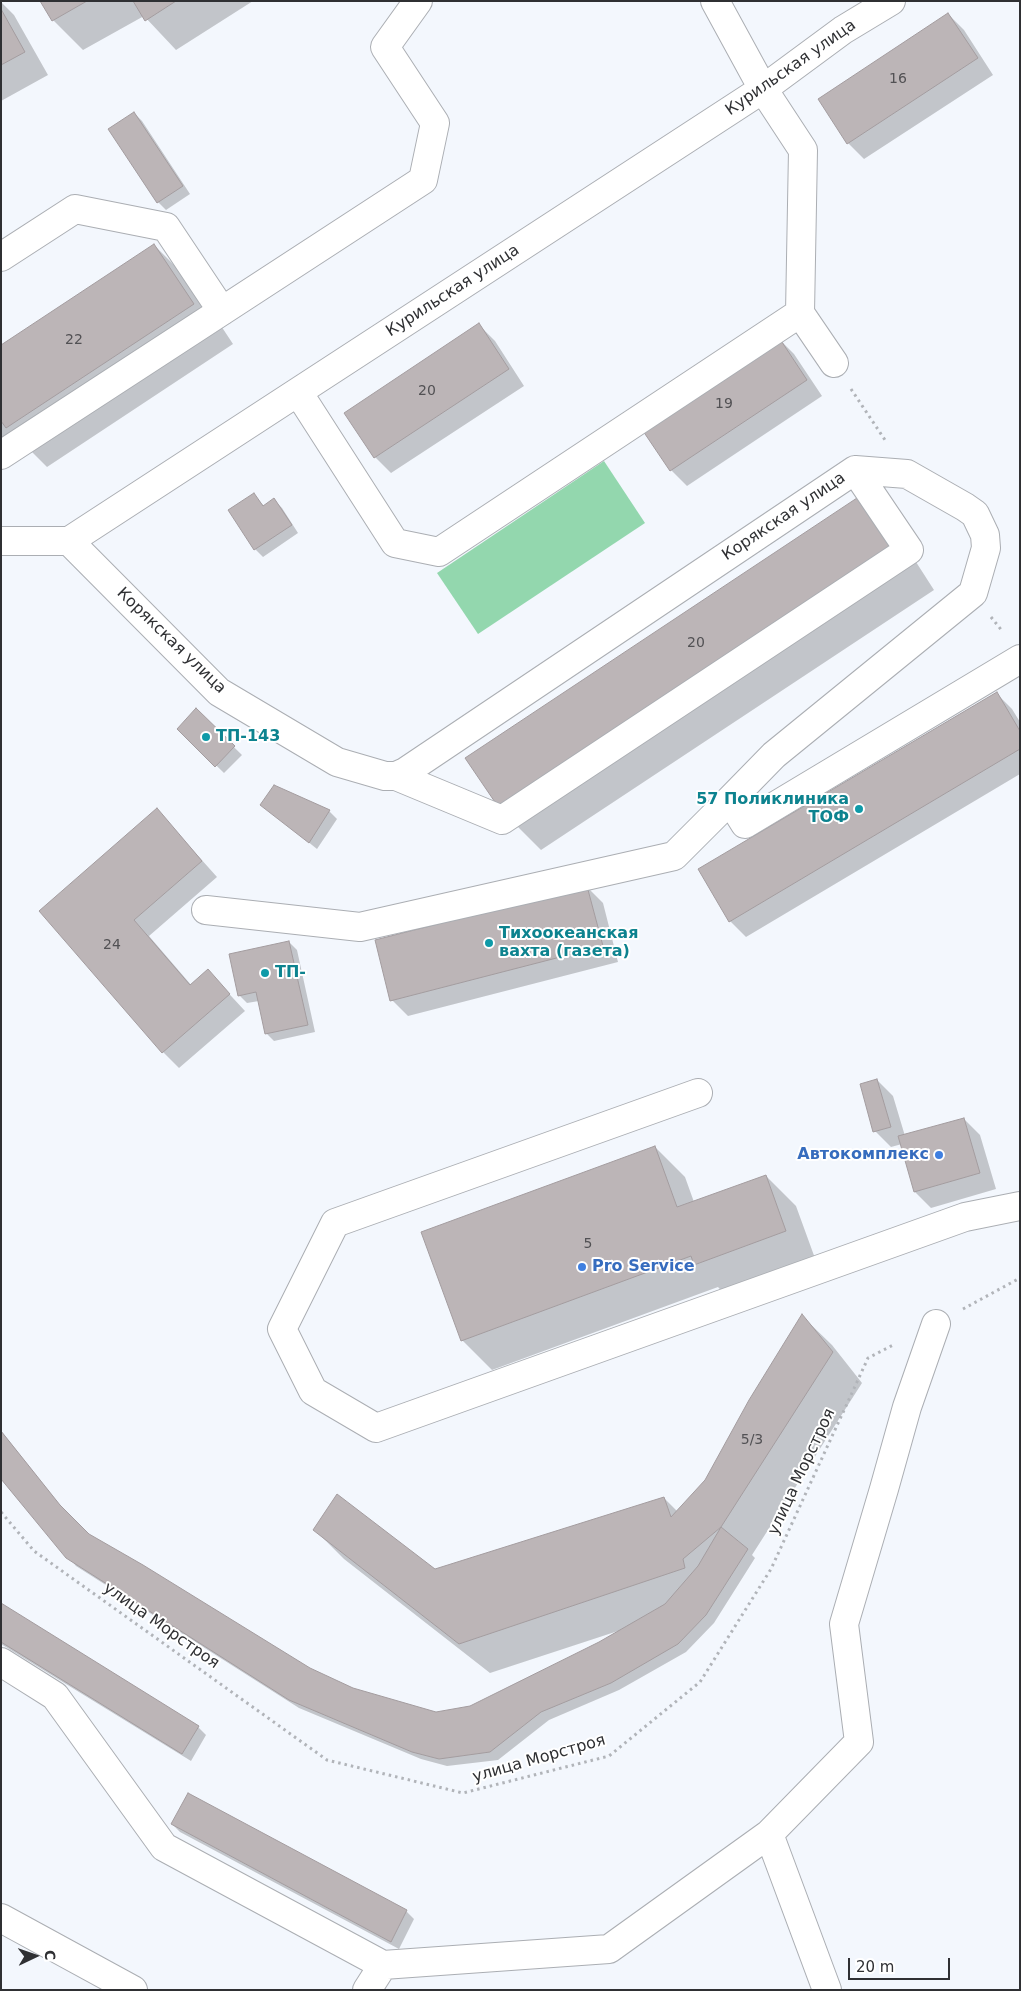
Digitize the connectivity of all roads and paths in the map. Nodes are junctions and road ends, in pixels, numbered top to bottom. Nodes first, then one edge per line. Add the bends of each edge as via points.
1 (418, 1) edge
2 (715, 1) edge
3 (891, 1) edge
4 (763, 89) junction
5 (1, 258) edge
6 (222, 311) junction
7 (800, 313) junction
8 (834, 363) joint
9 (298, 392) junction
10 (1, 455) edge
11 (855, 470) junction
12 (907, 474) junction
13 (1, 541) edge
14 (69, 542) junction
15 (973, 593) junction
16 (1014, 649) edge
17 (396, 776) junction
18 (730, 800) junction
19 (206, 910) dead end
20 (698, 1093) dead end
21 (1020, 1206) edge
22 (1020, 1278) edge
23 (936, 1324) junction
24 (1, 1512) edge
25 (1, 1662) edge
26 (769, 1834) junction
27 (1, 1918) edge
28 (383, 1965) junction
29 (133, 1990) edge
30 (367, 1990) edge
31 (827, 1990) edge

1 - 6 street via 385,47 435,123 423,180
2 - 4 street
3 - 4 street, Курильская улица via 843,30
4 - 7 street via 803,150
4 - 9 street, Курильская улица
5 - 6 street via 75,208 166,227
6 - 10 street
7 - 8 street
7 - 9 street via 439,552 395,542
8 - 12 path
9 - 14 street, Курильская улица
11 - 12 street, Корякская улица
11 - 17 street, Корякская улица
11 - 17 street via 909,550 901,556 502,820
12 - 15 street, Корякская улица via 965,506 978,519 986,548
13 - 14 street
14 - 17 street, Корякская улица via 220,692 337,762
15 - 16 path
15 - 18 street via 774,756
16 - 18 street via 745,824
18 - 19 street via 674,856 360,927
20 - 21 street via 335,1223 282,1329 313,1391 376,1428 965,1217
22 - 23 path, улица Морстроя
23 - 24 path, улица Морстроя via 868,1358 771,1570 700,1682 609,1756 463,1793 327,1760 34,1552
23 - 26 street via 907,1407 844,1624 859,1742
25 - 28 street via 55,1696 164,1847
26 - 28 street via 608,1949
26 - 31 street
27 - 29 street
28 - 30 street

